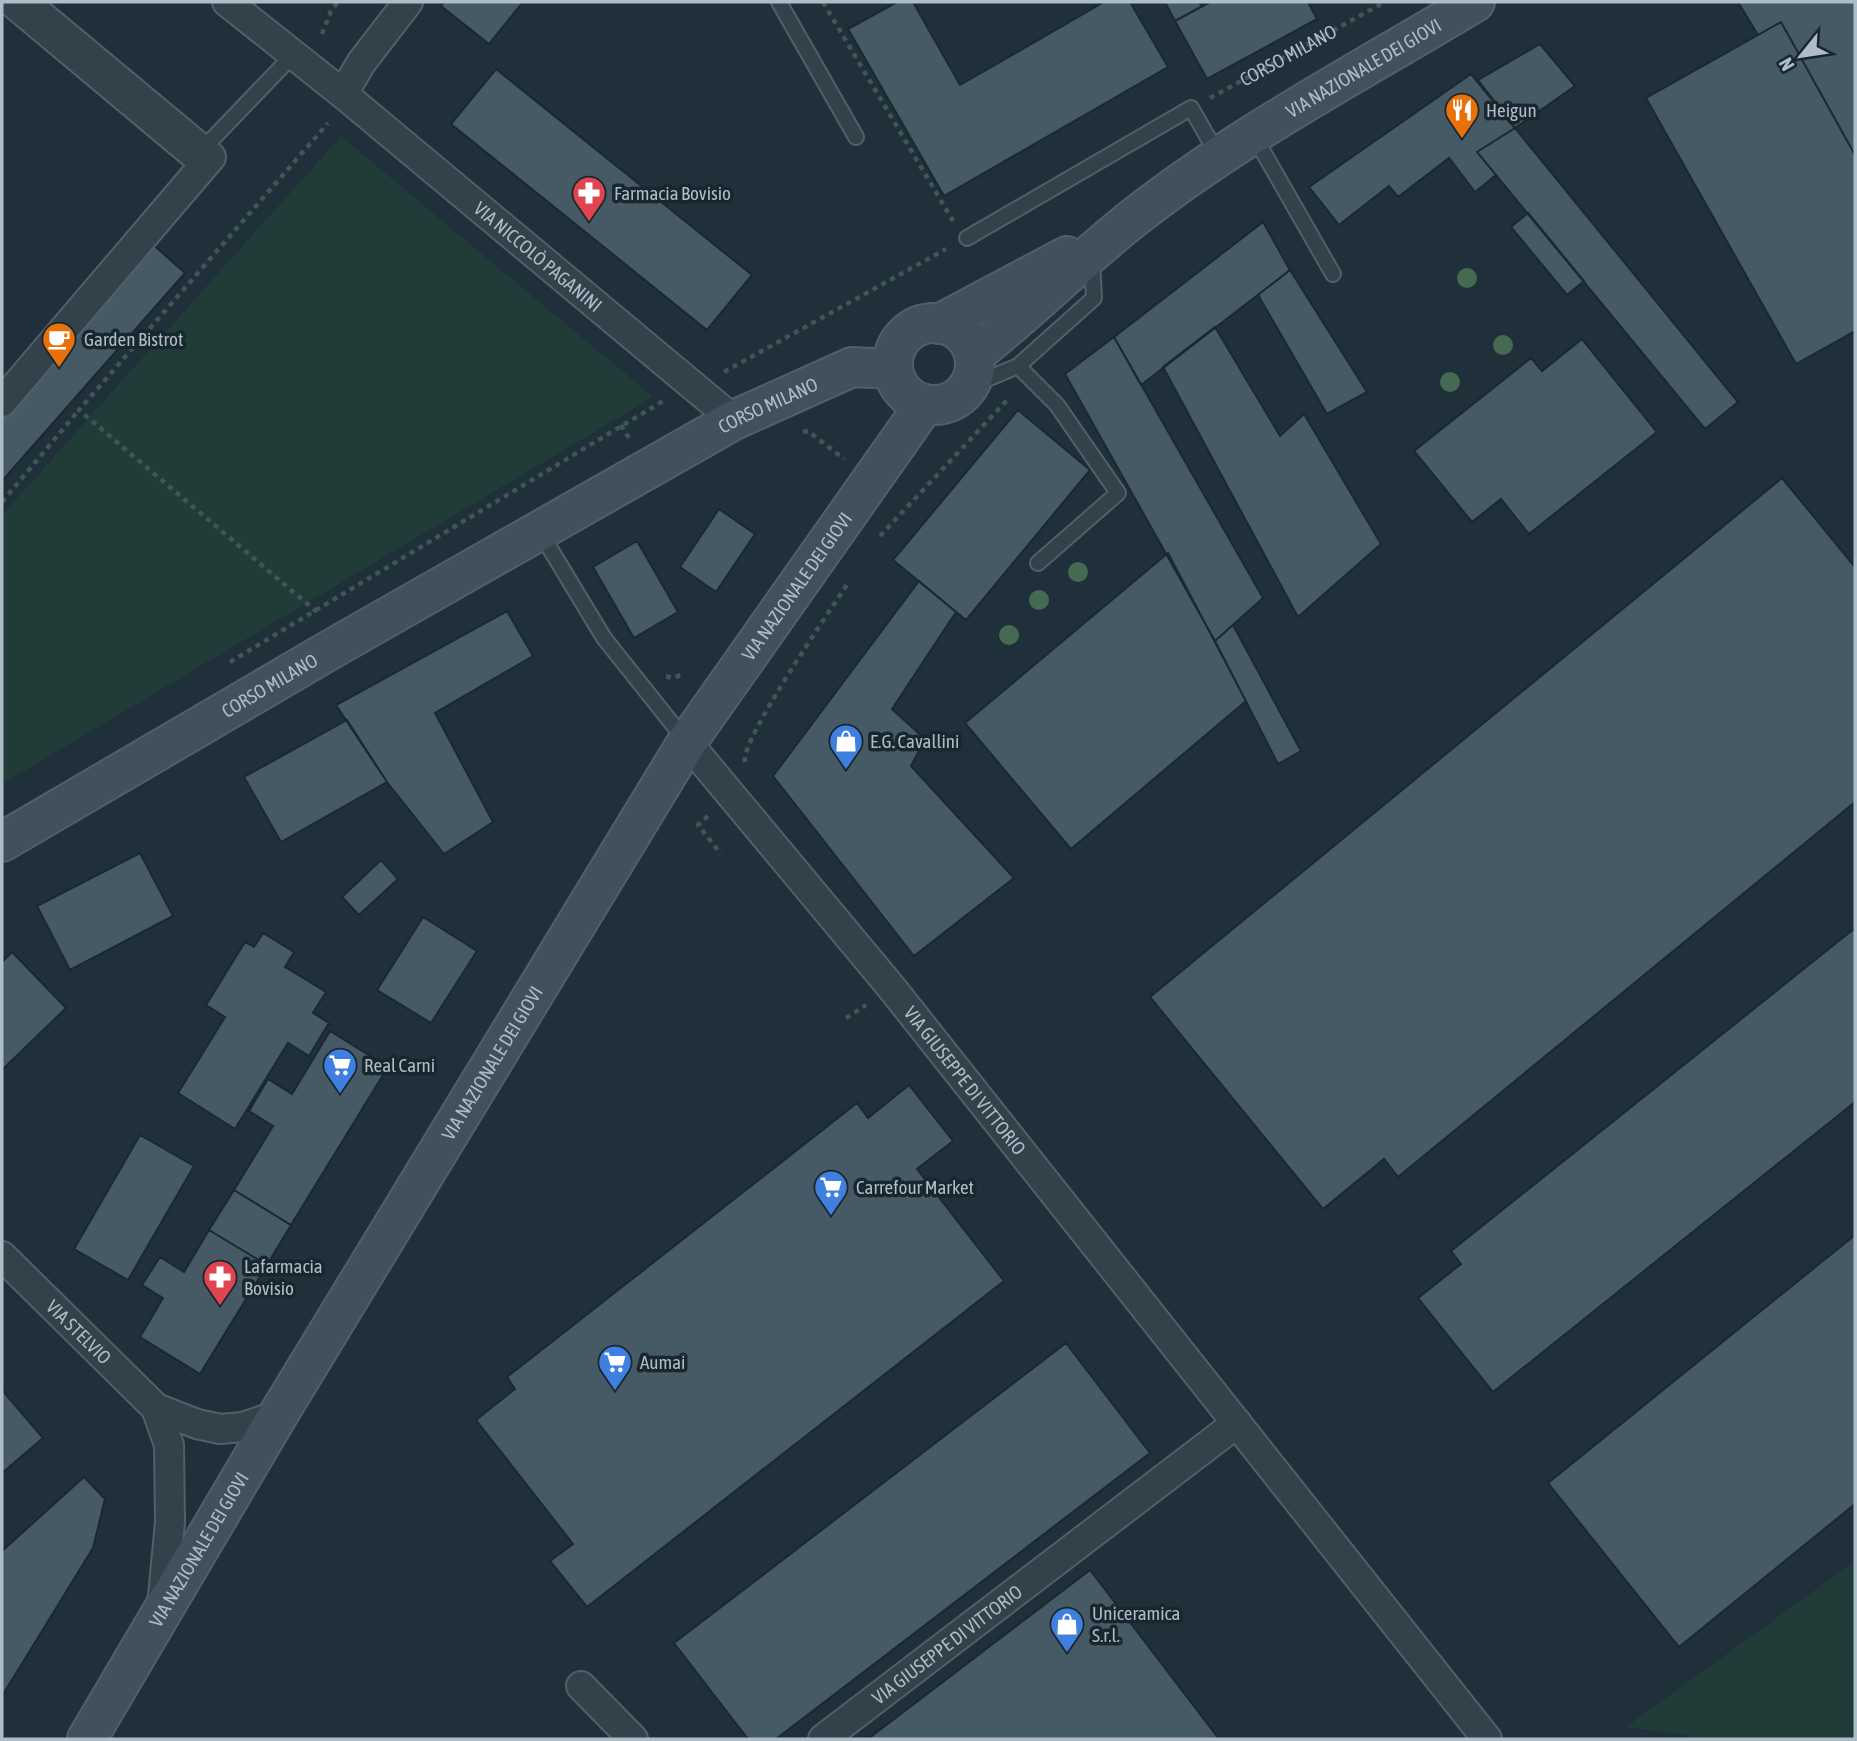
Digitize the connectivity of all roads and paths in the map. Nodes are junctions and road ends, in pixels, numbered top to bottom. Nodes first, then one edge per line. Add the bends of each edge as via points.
1 (24, 2) edge
2 (227, 2) edge
3 (338, 2) edge
4 (408, 2) edge
5 (779, 2) edge
6 (823, 2) edge
7 (1385, 2) edge
8 (1475, 2) edge
9 (2, 3) edge
10 (322, 34) dead end
11 (293, 55) junction
12 (337, 107) junction
13 (1191, 108) junction
14 (1254, 136) junction
15 (856, 137) dead end
16 (197, 155) junction
17 (1219, 157) junction
18 (1126, 224) junction
19 (962, 233) joint
20 (952, 246) dead end
21 (1091, 256) junction
22 (1333, 274) dead end
23 (939, 324) junction
24 (737, 365) dead end
25 (1018, 366) junction
26 (893, 369) junction
27 (971, 371) junction
28 (2, 385) edge
29 (656, 391) dead end
30 (1009, 398) dead end
31 (2, 401) edge
32 (925, 404) junction
33 (79, 410) junction
34 (734, 420) junction
35 (621, 425) junction
36 (796, 433) dead end
37 (850, 464) dead end
38 (646, 468) junction
39 (2, 502) edge
40 (539, 530) junction
41 (871, 545) dead end
42 (1038, 563) dead end
43 (850, 579) dead end
44 (316, 611) junction
45 (335, 647) junction
46 (223, 666) dead end
47 (663, 674) dead end
48 (684, 674) dead end
49 (758, 725) dead end
50 (675, 728) junction
51 (2, 842) edge
52 (2, 1256) edge
53 (156, 1408) junction
54 (278, 1415) junction
55 (1237, 1423) junction
56 (162, 1610) junction
57 (581, 1686) dead end
58 (87, 1739) edge
59 (633, 1739) edge
60 (823, 1739) edge
61 (1488, 1739) edge

1 - 16 street
2 - 11 street, VIA NICCOLÒ PAGANINI
3 - 10 path
4 - 12 street via 360,63
5 - 15 lane
6 - 19 path
7 - 13 path, CORSO MILANO
8 - 14 main road, VIA NAZIONALE DEI GIOVI
9 - 16 lane
11 - 12 street, VIA NICCOLÒ PAGANINI
11 - 16 lane
12 - 33 path
12 - 34 street, VIA NICCOLÒ PAGANINI
13 - 17 lane
13 - 19 lane
14 - 17 main road, VIA NAZIONALE DEI GIOVI
14 - 22 lane
16 - 28 lane
16 - 31 street via 211,157
17 - 18 main road, VIA NAZIONALE DEI GIOVI
18 - 21 main road, VIA NAZIONALE DEI GIOVI
18 - 23 main road, VIA NAZIONALE DEI GIOVI
20 - 24 path
21 - 25 lane via 1094,298
21 - 27 main road, VIA NAZIONALE DEI GIOVI
23 - 26 main road via 920,326 905,335 895,351
23 - 27 main road via 961,335
25 - 27 lane
25 - 42 lane via 1057,405 1118,493
26 - 32 main road via 903,392
26 - 34 main road, CORSO MILANO via 852,366
27 - 32 main road via 949,402
29 - 35 path via 666,399
30 - 41 path
32 - 50 main road, VIA NAZIONALE DEI GIOVI
33 - 39 path
33 - 44 path
34 - 38 main road, CORSO MILANO
35 - 38 path
35 - 44 path
36 - 37 path via 808,431
38 - 40 main road, CORSO MILANO
40 - 45 main road, CORSO MILANO
40 - 50 lane via 604,638
43 - 49 path
44 - 45 path
44 - 46 path
45 - 51 main road, CORSO MILANO
47 - 48 path via 672,678
50 - 54 main road, VIA NAZIONALE DEI GIOVI
50 - 55 street, VIA GIUSEPPE DI VITTORIO via 900,998
52 - 53 street, VIA STELVIO
53 - 54 street, VIA STELVIO via 220,1429
53 - 56 street, VIA STELVIO via 170,1445 170,1522
54 - 56 main road, VIA NAZIONALE DEI GIOVI
55 - 60 street, VIA GIUSEPPE DI VITTORIO
55 - 61 street, VIA GIUSEPPE DI VITTORIO
56 - 58 main road, VIA NAZIONALE DEI GIOVI
57 - 59 street

